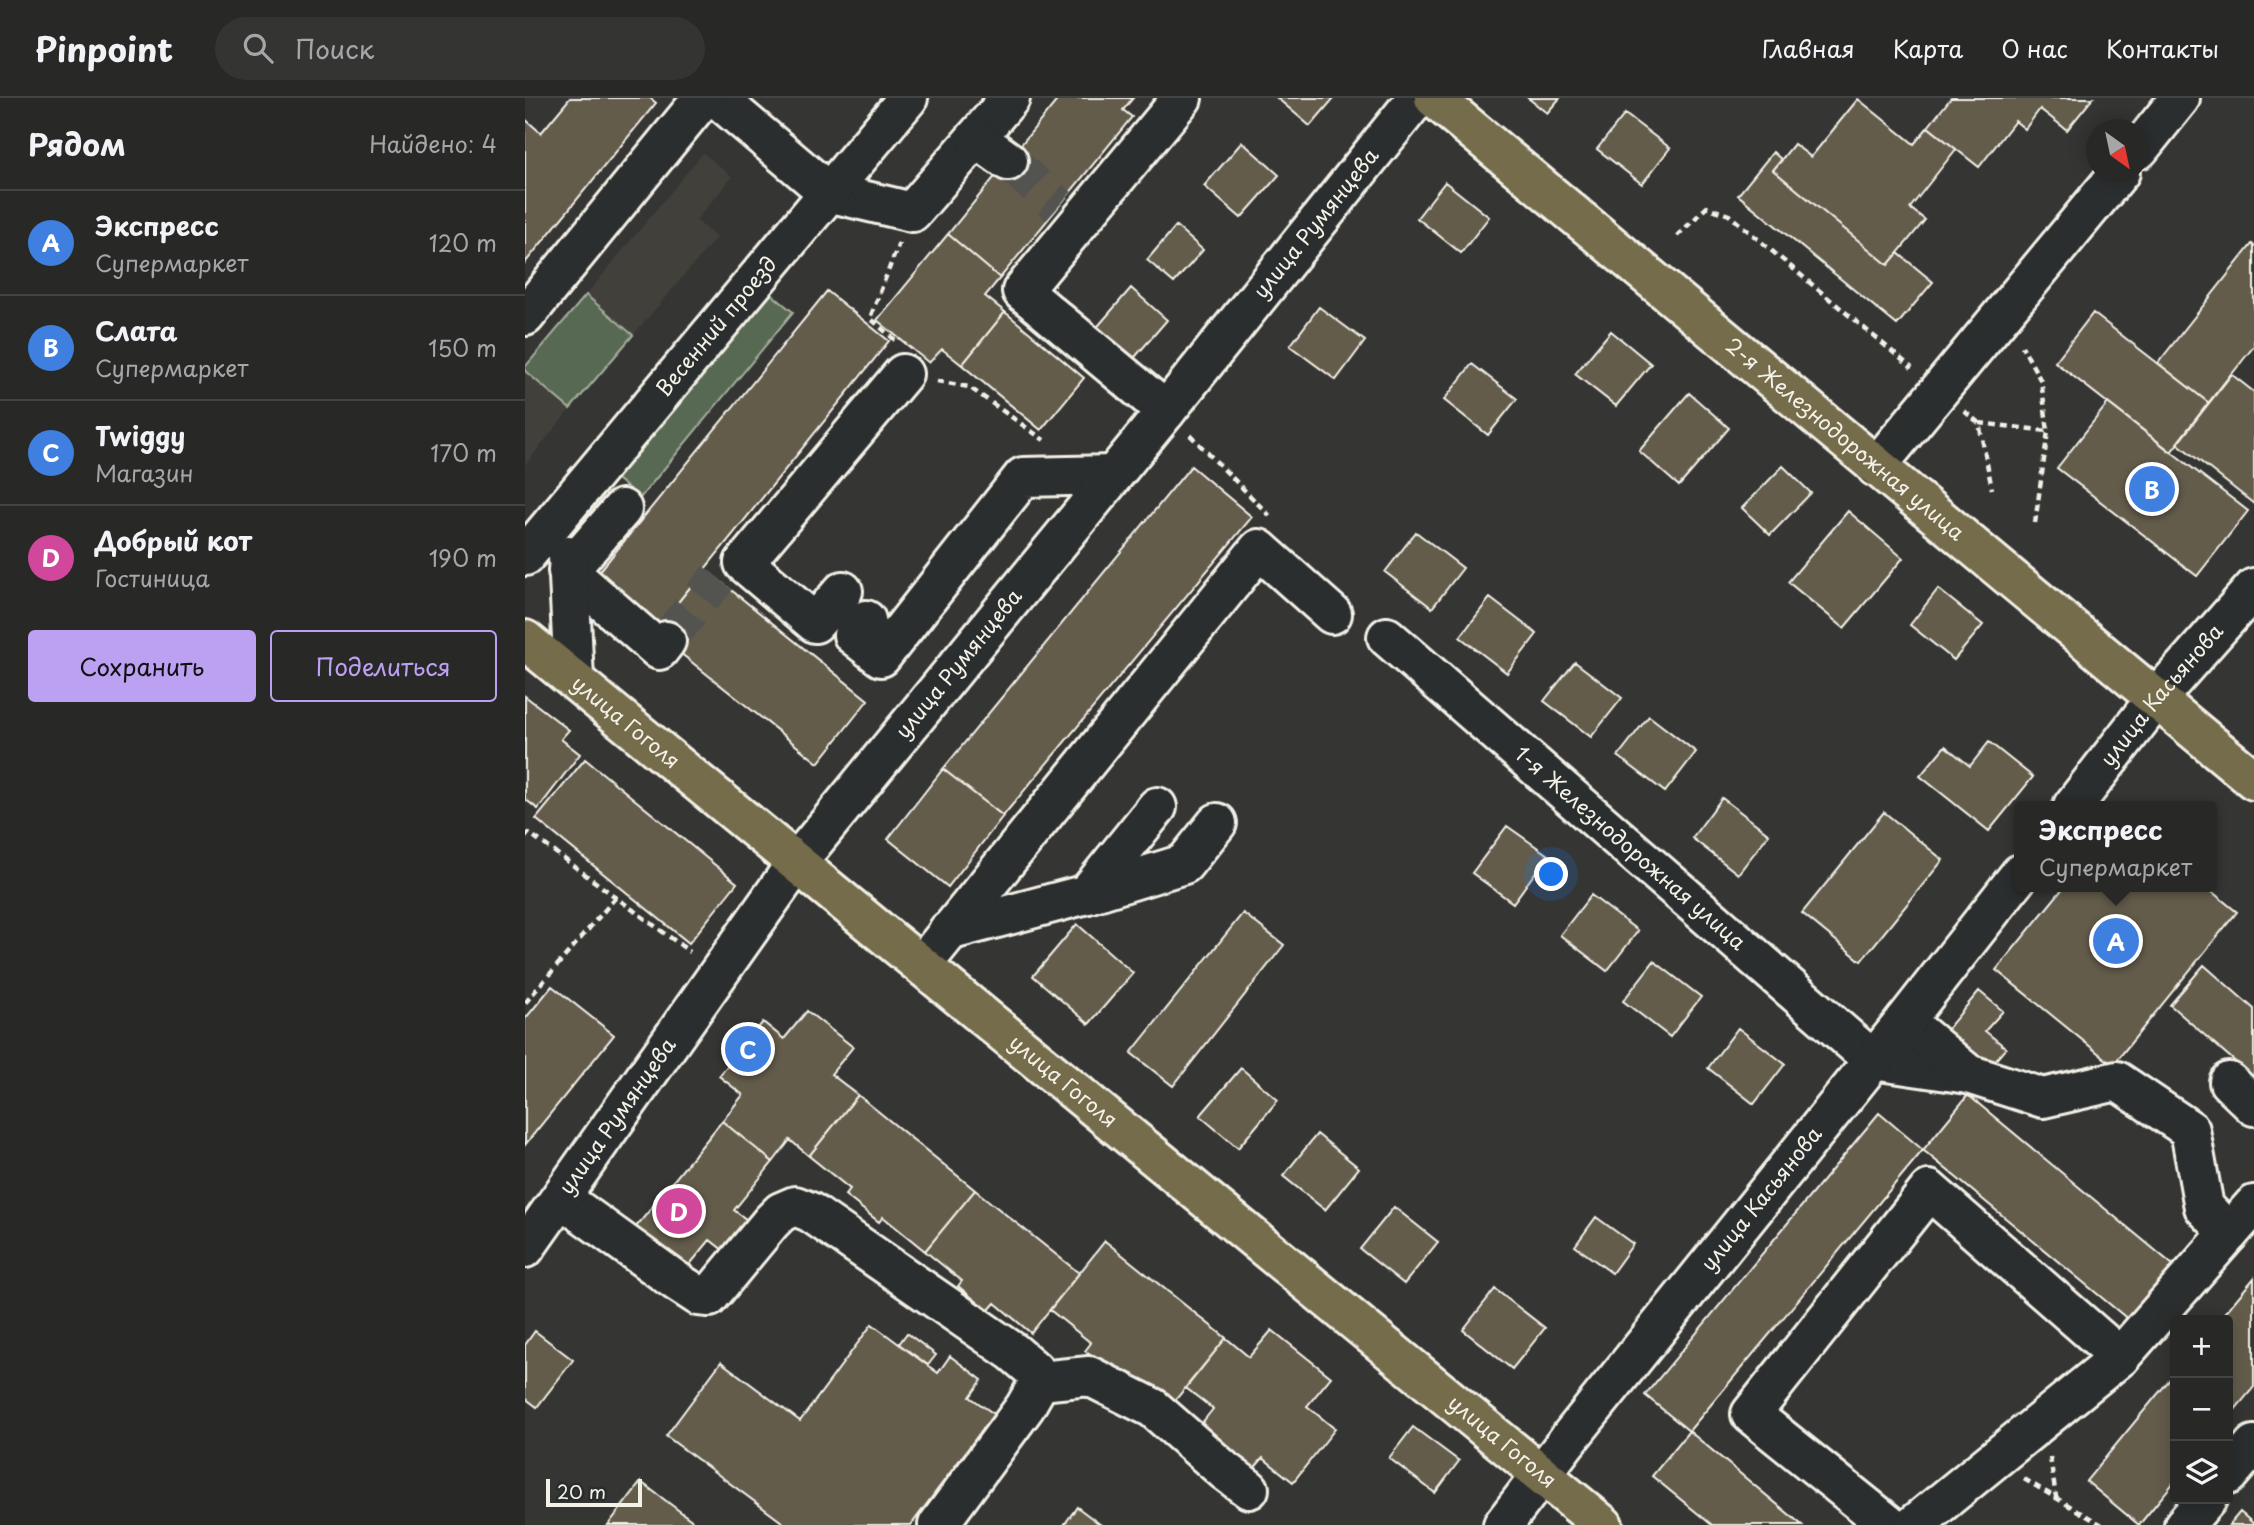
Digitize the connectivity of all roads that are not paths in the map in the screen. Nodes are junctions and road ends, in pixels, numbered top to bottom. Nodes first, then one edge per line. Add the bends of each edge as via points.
1 (703, 98) edge
2 (717, 98) edge
3 (908, 98) edge
4 (1010, 98) edge
5 (1182, 98) edge
6 (1417, 98) edge
7 (1434, 98) edge
8 (2181, 98) edge
9 (2149, 137) edge
10 (976, 138) junction
11 (1008, 161) tunnel mouth
12 (2112, 182) edge
13 (828, 192) junction
14 (525, 316) edge
15 (903, 374) road end
16 (1166, 411) junction
17 (1876, 467) junction
18 (1113, 475) junction
19 (568, 505) junction
20 (622, 509) dead end
21 (525, 556) edge
22 (568, 571) junction
23 (2254, 588) edge
24 (1332, 614) dead end
25 (1387, 637) dead end
26 (525, 640) edge
27 (666, 641) dead end
28 (574, 680) junction
29 (2155, 700) junction
30 (2254, 780) edge
31 (2077, 801) edge
32 (1157, 807) dead end
33 (1228, 832) dead end
34 (797, 862) junction
35 (2014, 882) edge
36 (1087, 894) junction
37 (948, 931) junction
38 (922, 964) junction
39 (1905, 1021) junction
40 (1873, 1060) junction
41 (1968, 1074) junction
42 (561, 1198) junction
43 (2242, 1219) edge
44 (525, 1248) edge
45 (2120, 1357) junction
46 (1040, 1381) junction
47 (2254, 1445) edge
48 (2233, 1469) edge
49 (1540, 1475) junction
50 (1249, 1489) dead end
51 (2203, 1504) edge
52 (938, 1525) edge
53 (1503, 1525) edge
54 (1602, 1525) edge
55 (1889, 1525) edge
56 (1914, 1525) edge
57 (2184, 1525) edge

1 - 14 street
2 - 13 street
3 - 13 street, Весенний проезд
4 - 10 street
5 - 16 street via 1068,214 1022,291
6 - 16 street, улица Румянцева
7 - 17 main road, 2-я Железнодорожная улица
8 - 9 street
10 - 11 street
10 - 13 street via 912,212
12 - 17 street
13 - 19 street, Весенний проезд
15 - 18 street via 731,571 815,623 854,605 853,635 881,657 1023,477
16 - 18 street, улица Румянцева
17 - 29 main road, 2-я Железнодорожная улица
18 - 34 street, улица Румянцева
19 - 21 street, Весенний проезд
19 - 22 street
20 - 22 street
22 - 27 street via 659,650
22 - 28 street
23 - 29 street, улица Касьянова
24 - 37 street via 1259,550
25 - 40 street, 1-я Железнодорожная улица
26 - 28 main road, улица Гоголя
28 - 34 main road, улица Гоголя
29 - 30 main road, 2-я Железнодорожная улица
29 - 31 street, улица Касьянова
32 - 36 street
33 - 36 street via 1184,864
34 - 38 main road, улица Гоголя
34 - 42 street, улица Румянцева
35 - 39 street, улица Касьянова
36 - 37 street
37 - 38 street
38 - 49 main road, улица Гоголя
39 - 40 street, улица Касьянова
39 - 41 street
40 - 41 street
40 - 49 street, улица Касьянова
41 - 43 street via 2043,1098 2116,1081 2190,1130 2204,1208
42 - 44 street, улица Румянцева
42 - 46 street via 699,1296 709,1297 771,1222 795,1206 1013,1352
43 - 45 street
45 - 55 street via 1929,1190 1751,1414
45 - 56 street
46 - 50 street via 1089,1376 1153,1408
46 - 52 street
47 - 48 street
49 - 53 street, улица Касьянова
49 - 54 main road, улица Гоголя
51 - 57 street

